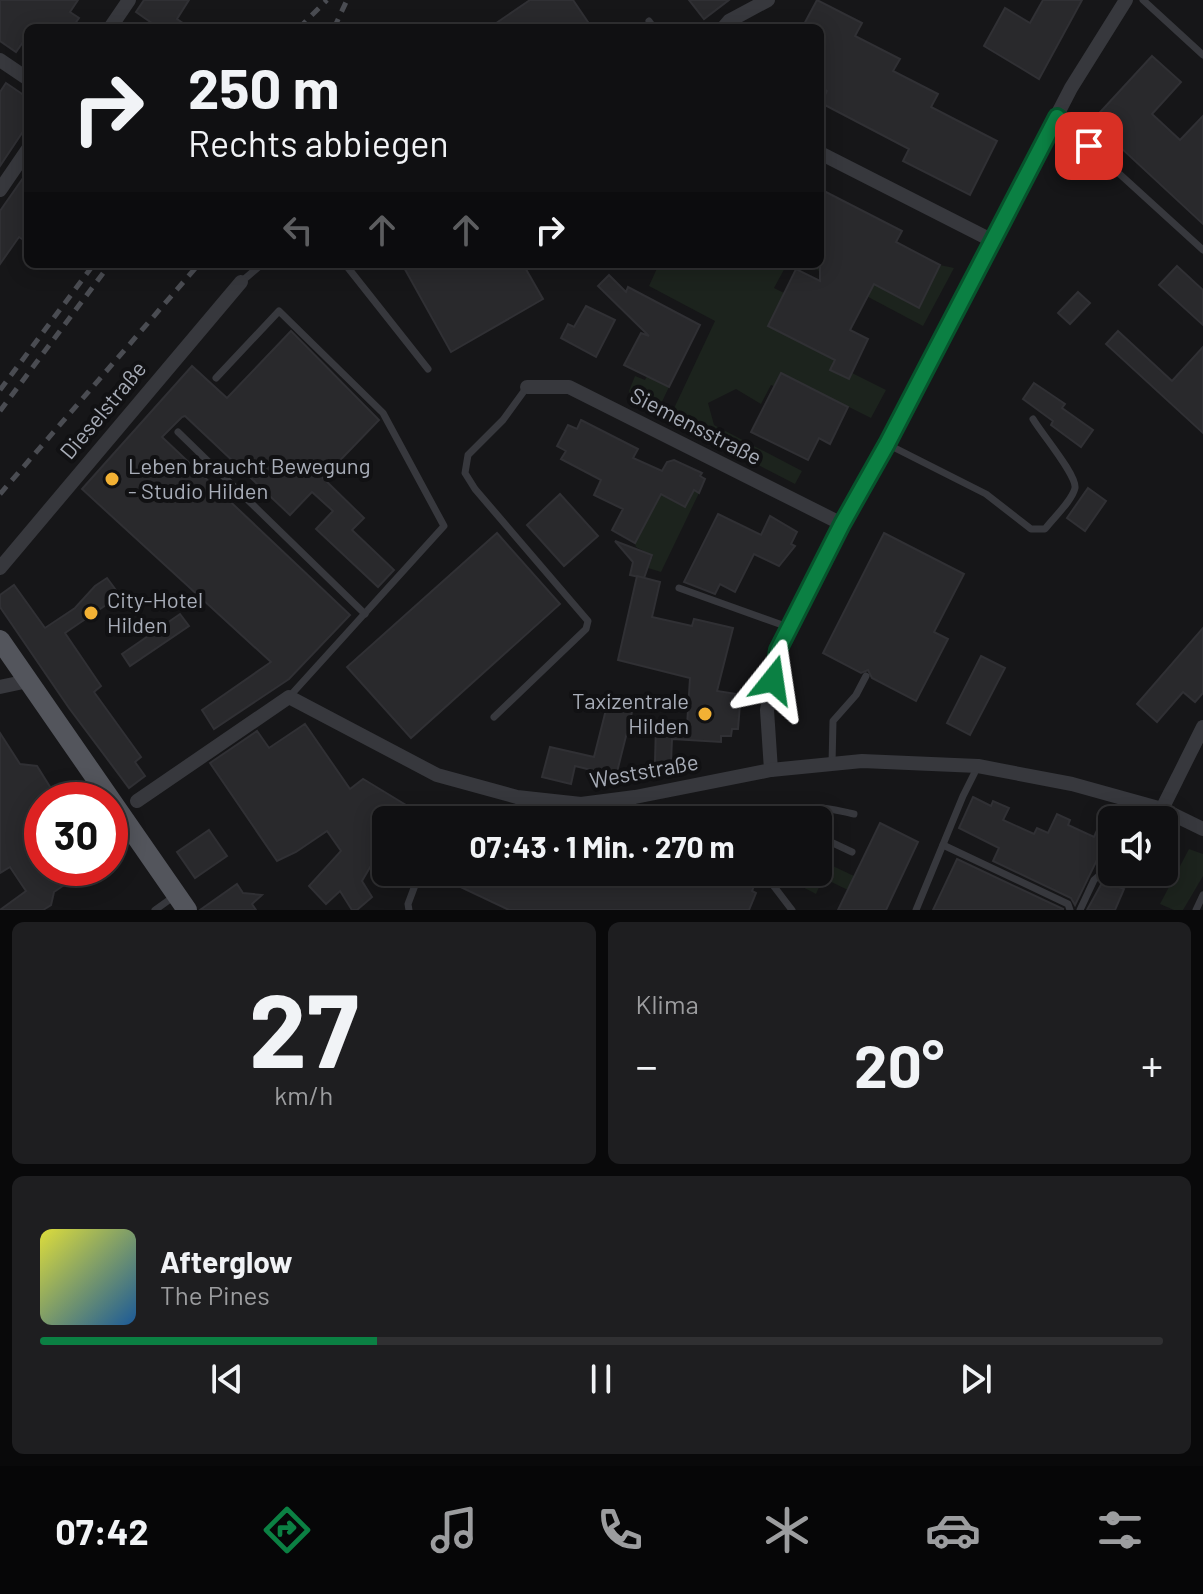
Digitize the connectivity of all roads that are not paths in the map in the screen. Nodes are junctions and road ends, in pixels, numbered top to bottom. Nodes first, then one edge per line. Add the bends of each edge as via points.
1 (129, 0) edge
2 (768, 0) edge
3 (1126, 0) edge
4 (1143, 0) edge
5 (113, 24) edge
6 (726, 24) edge
7 (1203, 55) edge
8 (0, 60) edge
9 (24, 76) edge
10 (1057, 117) junction
11 (24, 155) edge
12 (824, 155) edge
13 (0, 190) edge
14 (993, 241) junction
15 (1203, 250) edge
16 (257, 268) edge
17 (348, 268) edge
18 (241, 282) joint
19 (428, 369) dead end
20 (216, 378) dead end
21 (527, 387) joint
22 (1033, 419) dead end
23 (178, 432) dead end
24 (887, 444) junction
25 (842, 524) junction
26 (0, 568) edge
27 (679, 588) dead end
28 (365, 614) junction
29 (790, 628) junction
30 (0, 640) edge
31 (866, 676) dead end
32 (28, 681) junction
33 (0, 687) edge
34 (289, 697) junction
35 (494, 717) dead end
36 (1203, 727) edge
37 (832, 764) junction
38 (978, 766) junction
39 (771, 770) junction
40 (137, 801) dead end
41 (1151, 806) edge
42 (1164, 806) edge
43 (832, 810) edge
44 (854, 814) dead end
45 (1179, 817) edge
46 (1203, 829) edge
47 (832, 843) edge
48 (943, 845) junction
49 (852, 852) dead end
50 (1098, 876) edge
51 (415, 886) edge
52 (774, 886) edge
53 (1203, 895) edge
54 (182, 902) edge
55 (155, 910) edge
56 (409, 910) edge
57 (792, 910) edge
58 (916, 910) edge
59 (1070, 910) edge
60 (1080, 910) edge
61 (1196, 910) edge

1 - 5 street
2 - 6 street
3 - 10 street
4 - 7 lane
8 - 9 street
10 - 14 street
10 - 15 lane
11 - 13 street
12 - 14 street
14 - 24 street
16 - 18 lane
17 - 19 lane
18 - 26 street, Dieselstraße
20 - 28 lane via 279,311 383,413 444,526
21 - 25 street, Siemensstraße via 569,387
21 - 35 lane via 468,455 465,473 588,621 586,629
22 - 24 lane via 1075,480 1075,490 1045,529 1031,529 986,494
23 - 28 lane
24 - 25 street
25 - 29 street
27 - 29 lane
28 - 34 lane
29 - 39 street via 778,650 767,710
30 - 32 main road
31 - 37 lane via 833,721
32 - 33 street
32 - 54 main road
34 - 39 street, Weststraße via 437,775 517,797 581,804
34 - 40 street
36 - 42 street
37 - 38 street, Weststraße
37 - 39 street, Weststraße
38 - 41 street, Weststraße
38 - 48 lane
43 - 44 lane
45 - 46 street, Weststraße
47 - 49 lane
48 - 58 lane
48 - 59 lane via 1068,904
50 - 60 lane
51 - 56 lane
52 - 57 lane
53 - 61 lane
54 - 55 lane

